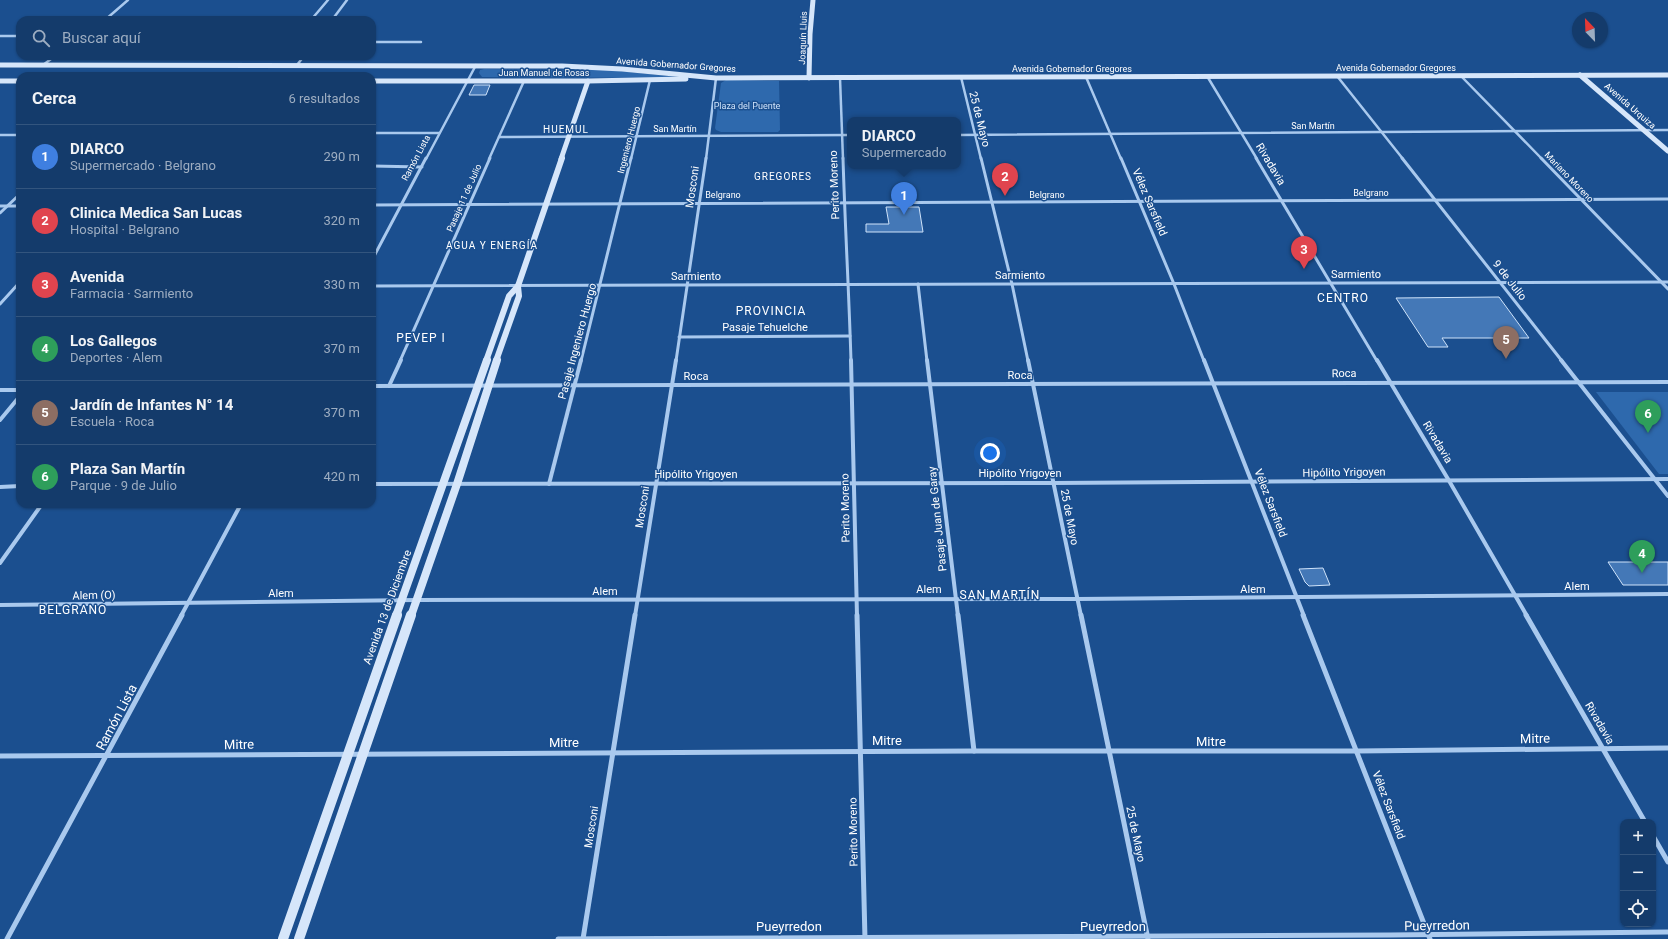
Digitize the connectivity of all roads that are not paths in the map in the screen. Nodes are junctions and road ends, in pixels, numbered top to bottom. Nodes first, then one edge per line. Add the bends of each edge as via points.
1 (128, 0) edge
2 (328, 0) edge
3 (347, 0) edge
4 (813, 0) edge
5 (110, 16) edge
6 (314, 16) edge
7 (335, 16) edge
8 (0, 36) edge
9 (16, 36) edge
10 (376, 42) edge
11 (421, 42) dead end
12 (50, 60) edge
13 (300, 60) edge
14 (43, 65) junction
15 (296, 65) junction
16 (476, 65) junction
17 (0, 66) edge
18 (1668, 74) edge
19 (1460, 75) junction
20 (1580, 75) junction
21 (1207, 76) junction
22 (1338, 76) junction
23 (961, 77) junction
24 (1086, 77) junction
25 (716, 78) junction
26 (809, 78) junction
27 (840, 78) junction
28 (650, 80) junction
29 (0, 81) edge
30 (16, 81) edge
31 (376, 81) edge
32 (524, 81) junction
33 (588, 81) junction
34 (467, 82) junction
35 (1668, 130) edge
36 (1514, 131) junction
37 (1644, 131) junction
38 (1382, 132) junction
39 (376, 133) edge
40 (439, 133) junction
41 (1241, 133) junction
42 (16, 134) edge
43 (1110, 134) junction
44 (842, 135) junction
45 (847, 135) edge
46 (961, 135) edge
47 (975, 135) junction
48 (1, 136) edge
49 (709, 136) junction
50 (499, 137) junction
51 (569, 137) junction
52 (638, 137) junction
53 (1668, 152) edge
54 (376, 166) edge
55 (422, 166) junction
56 (16, 198) edge
57 (1668, 199) edge
58 (1435, 200) junction
59 (1581, 200) junction
60 (1138, 201) junction
61 (1282, 201) junction
62 (700, 202) junction
63 (991, 202) junction
64 (547, 203) junction
65 (620, 203) junction
66 (844, 203) junction
67 (401, 204) junction
68 (470, 204) junction
69 (376, 205) edge
70 (0, 206) edge
71 (8, 206) junction
72 (16, 206) edge
73 (0, 213) edge
74 (376, 252) edge
75 (1662, 282) junction
76 (1668, 282) edge
77 (1331, 283) junction
78 (1500, 283) junction
79 (918, 284) junction
80 (1012, 284) junction
81 (1174, 284) junction
82 (688, 285) junction
83 (849, 285) junction
84 (16, 286) edge
85 (376, 286) edge
86 (433, 286) junction
87 (518, 286) junction
88 (601, 286) junction
89 (1668, 289) edge
90 (0, 304) edge
91 (850, 336) junction
92 (679, 337) junction
93 (1390, 382) junction
94 (1578, 382) junction
95 (1668, 382) edge
96 (930, 383) junction
97 (852, 384) junction
98 (1033, 384) junction
99 (1213, 384) junction
100 (478, 385) junction
101 (488, 385) junction
102 (575, 385) junction
103 (672, 385) junction
104 (376, 386) edge
105 (389, 386) junction
106 (0, 390) edge
107 (16, 390) edge
108 (16, 401) edge
109 (0, 420) edge
110 (1448, 479) junction
111 (1655, 479) junction
112 (1668, 479) edge
113 (854, 482) junction
114 (942, 482) junction
115 (1252, 482) junction
116 (656, 483) junction
117 (1054, 483) junction
118 (376, 484) edge
119 (443, 484) junction
120 (457, 484) junction
121 (549, 484) junction
122 (16, 486) edge
123 (0, 487) edge
124 (1668, 496) edge
125 (39, 508) edge
126 (239, 508) edge
127 (0, 563) edge
128 (1668, 594) edge
129 (1514, 595) junction
130 (856, 598) junction
131 (955, 598) junction
132 (1297, 598) junction
133 (1077, 599) junction
134 (416, 600) junction
135 (638, 600) junction
136 (402, 601) junction
137 (189, 602) junction
138 (0, 605) edge
139 (1603, 748) junction
140 (1668, 748) edge
141 (974, 751) junction
142 (1357, 751) junction
143 (861, 752) junction
144 (1110, 752) junction
145 (613, 753) junction
146 (347, 754) junction
147 (362, 754) junction
148 (0, 756) edge
149 (107, 756) junction
150 (1643, 819) edge
151 (1656, 841) edge
152 (1668, 862) edge
153 (1668, 932) edge
154 (865, 938) edge
155 (1148, 938) edge
156 (1430, 938) edge
157 (8, 939) edge
158 (283, 939) edge
159 (299, 939) edge
160 (558, 939) edge
161 (583, 939) edge

1 - 5 street
2 - 6 street
3 - 7 street
4 - 26 street, Joaquín Lluis
8 - 9 street
10 - 11 street
12 - 14 street
13 - 15 street
14 - 15 street, Avenida Gobernador Gregores
14 - 17 street, Avenida Gobernador Gregores
15 - 16 street, Avenida Gobernador Gregores
16 - 25 street, Avenida Gobernador Gregores via 607,68
16 - 34 street, Ramón Lista
18 - 20 street, Avenida Gobernador Gregores
19 - 20 street, Avenida Gobernador Gregores
19 - 22 street, Avenida Gobernador Gregores
19 - 36 street, Mariano Moreno
20 - 37 street, Avenida Urquiza
21 - 22 street, Avenida Gobernador Gregores
21 - 24 street, Avenida Gobernador Gregores
21 - 41 street, Rivadavia
22 - 38 street, 9 de Julio
23 - 24 street, Avenida Gobernador Gregores
23 - 27 street, Avenida Gobernador Gregores
23 - 47 street, 25 de Mayo
24 - 43 street, Vélez Sarsfield
25 - 26 street, Avenida Gobernador Gregores
25 - 28 street, Juan Manuel de Rosas
25 - 49 street, Mosconi
26 - 27 street, Avenida Gobernador Gregores
27 - 44 street, Perito Moreno
28 - 33 street, Juan Manuel de Rosas
28 - 52 street, Ingeniero Huergo
29 - 30 street
31 - 34 street, Juan Manuel de Rosas
32 - 33 street, Juan Manuel de Rosas
32 - 34 street, Juan Manuel de Rosas
32 - 50 street, Pasaje 11 de Julio
33 - 51 street, Avenida 13 de Diciembre
34 - 40 street, Ramón Lista
35 - 37 street, San Martín
36 - 37 street, San Martín
36 - 38 street, San Martín
36 - 59 street, Mariano Moreno
37 - 53 street, Avenida Urquiza
38 - 41 street, San Martín
38 - 58 street, 9 de Julio
39 - 40 street
40 - 55 street, Ramón Lista
41 - 43 street, San Martín
41 - 61 street, Rivadavia
42 - 48 street
43 - 47 street, San Martín
43 - 60 street, Vélez Sarsfield
44 - 45 street, San Martín
44 - 49 street, San Martín
44 - 66 street, Perito Moreno
46 - 47 street, San Martín
47 - 63 street, 25 de Mayo
49 - 52 street, San Martín
49 - 62 street, Mosconi
50 - 51 street, San Martín
50 - 68 street, Pasaje 11 de Julio
51 - 52 street, San Martín
51 - 64 street, Avenida 13 de Diciembre
52 - 65 street, Ingeniero Huergo
54 - 55 street
55 - 67 street, Ramón Lista
56 - 71 street
57 - 59 street, Belgrano
58 - 59 street, Belgrano
58 - 61 street, Belgrano
58 - 78 street, 9 de Julio
59 - 75 street, Mariano Moreno
60 - 61 street, Belgrano
60 - 63 street, Belgrano
60 - 81 street, Vélez Sarsfield
61 - 77 street, Rivadavia
62 - 65 street, Belgrano
62 - 66 street, Belgrano
62 - 82 street, Mosconi
63 - 66 street, Belgrano
63 - 80 street, 25 de Mayo
64 - 65 street, Belgrano
64 - 68 street, Belgrano
64 - 87 street, Avenida 13 de Diciembre
65 - 88 street, Pasaje Ingeniero Huergo
66 - 83 street, Perito Moreno
67 - 68 street, Belgrano
67 - 69 street, Belgrano
67 - 74 street, Ramón Lista
68 - 86 street, Pasaje 11 de Julio
70 - 71 street
71 - 72 street
71 - 73 street
75 - 76 street, Sarmiento
75 - 78 street, Sarmiento
75 - 89 street, Mariano Moreno
77 - 78 street, Sarmiento
77 - 81 street, Sarmiento
77 - 93 street, Rivadavia
78 - 94 street, 9 de Julio
79 - 80 street, Sarmiento
79 - 83 street, Sarmiento
79 - 96 street, Pasaje Juan de Garay
80 - 81 street, Sarmiento
80 - 98 street, 25 de Mayo
81 - 99 street, Vélez Sarsfield
82 - 83 street, Sarmiento
82 - 88 street, Sarmiento
82 - 92 street, Mosconi
83 - 91 street, Perito Moreno
84 - 90 street
85 - 86 street, Sarmiento
86 - 87 street, Sarmiento
86 - 105 street, Pasaje 11 de Julio
87 - 88 street, Sarmiento
87 - 100 street, Avenida 13 de Diciembre via 509,296
87 - 101 street, Avenida 13 de Diciembre via 519,296
88 - 102 street, Pasaje Ingeniero Huergo
91 - 92 street, Pasaje Tehuelche
91 - 97 street, Perito Moreno
92 - 103 street, Mosconi
93 - 94 street, Roca
93 - 99 street, Roca
93 - 110 street, Rivadavia
94 - 95 street, Roca
94 - 111 street, 9 de Julio
96 - 97 street, Roca
96 - 98 street, Roca
96 - 114 street, Pasaje Juan de Garay
97 - 103 street, Roca
97 - 113 street, Perito Moreno
98 - 99 street, Roca
98 - 117 street, 25 de Mayo
99 - 115 street, Vélez Sarsfield
100 - 101 street, Roca
100 - 105 street, Roca
100 - 119 street, Avenida 13 de Diciembre
101 - 102 street, Roca
101 - 120 street, Avenida 13 de Diciembre
102 - 103 street, Roca
102 - 121 street, Pasaje Ingeniero Huergo
103 - 116 street, Mosconi
104 - 105 street, Roca
106 - 107 street
108 - 109 street
110 - 111 street, Hipólito Yrigoyen
110 - 115 street, Hipólito Yrigoyen
110 - 129 street, Rivadavia
111 - 112 street, Hipólito Yrigoyen
111 - 124 street, 9 de Julio
113 - 114 street, Hipólito Yrigoyen
113 - 116 street, Hipólito Yrigoyen
113 - 130 street, Perito Moreno
114 - 117 street, Hipólito Yrigoyen
114 - 131 street, Pasaje Juan de Garay
115 - 117 street, Hipólito Yrigoyen
115 - 132 street, Vélez Sarsfield
116 - 121 street, Hipólito Yrigoyen
116 - 135 street, Mosconi
117 - 133 street, 25 de Mayo
118 - 119 street, Hipólito Yrigoyen
119 - 120 street, Hipólito Yrigoyen
119 - 136 street, Avenida 13 de Diciembre
120 - 121 street, Hipólito Yrigoyen
120 - 134 street, Avenida 13 de Diciembre
122 - 123 street
125 - 127 street
126 - 137 street, Ramón Lista
128 - 129 street, Alem
129 - 132 street, Alem
129 - 139 street, Rivadavia
130 - 131 street, Alem
130 - 135 street, Alem
130 - 143 street, Perito Moreno
131 - 133 street, Alem
131 - 141 street, Pasaje Juan de Garay
132 - 133 street, Alem
132 - 142 street, Vélez Sarsfield
133 - 144 street, 25 de Mayo
134 - 135 street, Alem
134 - 136 street, Alem
134 - 147 street, Avenida 13 de Diciembre
135 - 145 street, Mosconi
136 - 137 street, Alem
136 - 146 street, Avenida 13 de Diciembre
137 - 138 street, Alem (O)
137 - 149 street, Ramón Lista
139 - 140 street, Mitre
139 - 142 street, Mitre
139 - 150 street, Rivadavia
141 - 143 street, Mitre
141 - 144 street, Mitre
142 - 144 street, Mitre
142 - 156 street, Vélez Sarsfield
143 - 145 street, Mitre
143 - 154 street, Perito Moreno
144 - 155 street, 25 de Mayo
145 - 147 street, Mitre
145 - 161 street, Mosconi
146 - 147 street, Mitre
146 - 149 street, Mitre
146 - 158 street, Avenida 13 de Diciembre
147 - 159 street, Avenida 13 de Diciembre
148 - 149 street, Mitre
149 - 157 street, Ramón Lista
151 - 152 street
153 - 156 street, Pueyrredon
154 - 155 street, Pueyrredon
154 - 161 street, Pueyrredon
155 - 156 street, Pueyrredon
160 - 161 street, Pueyrredon

